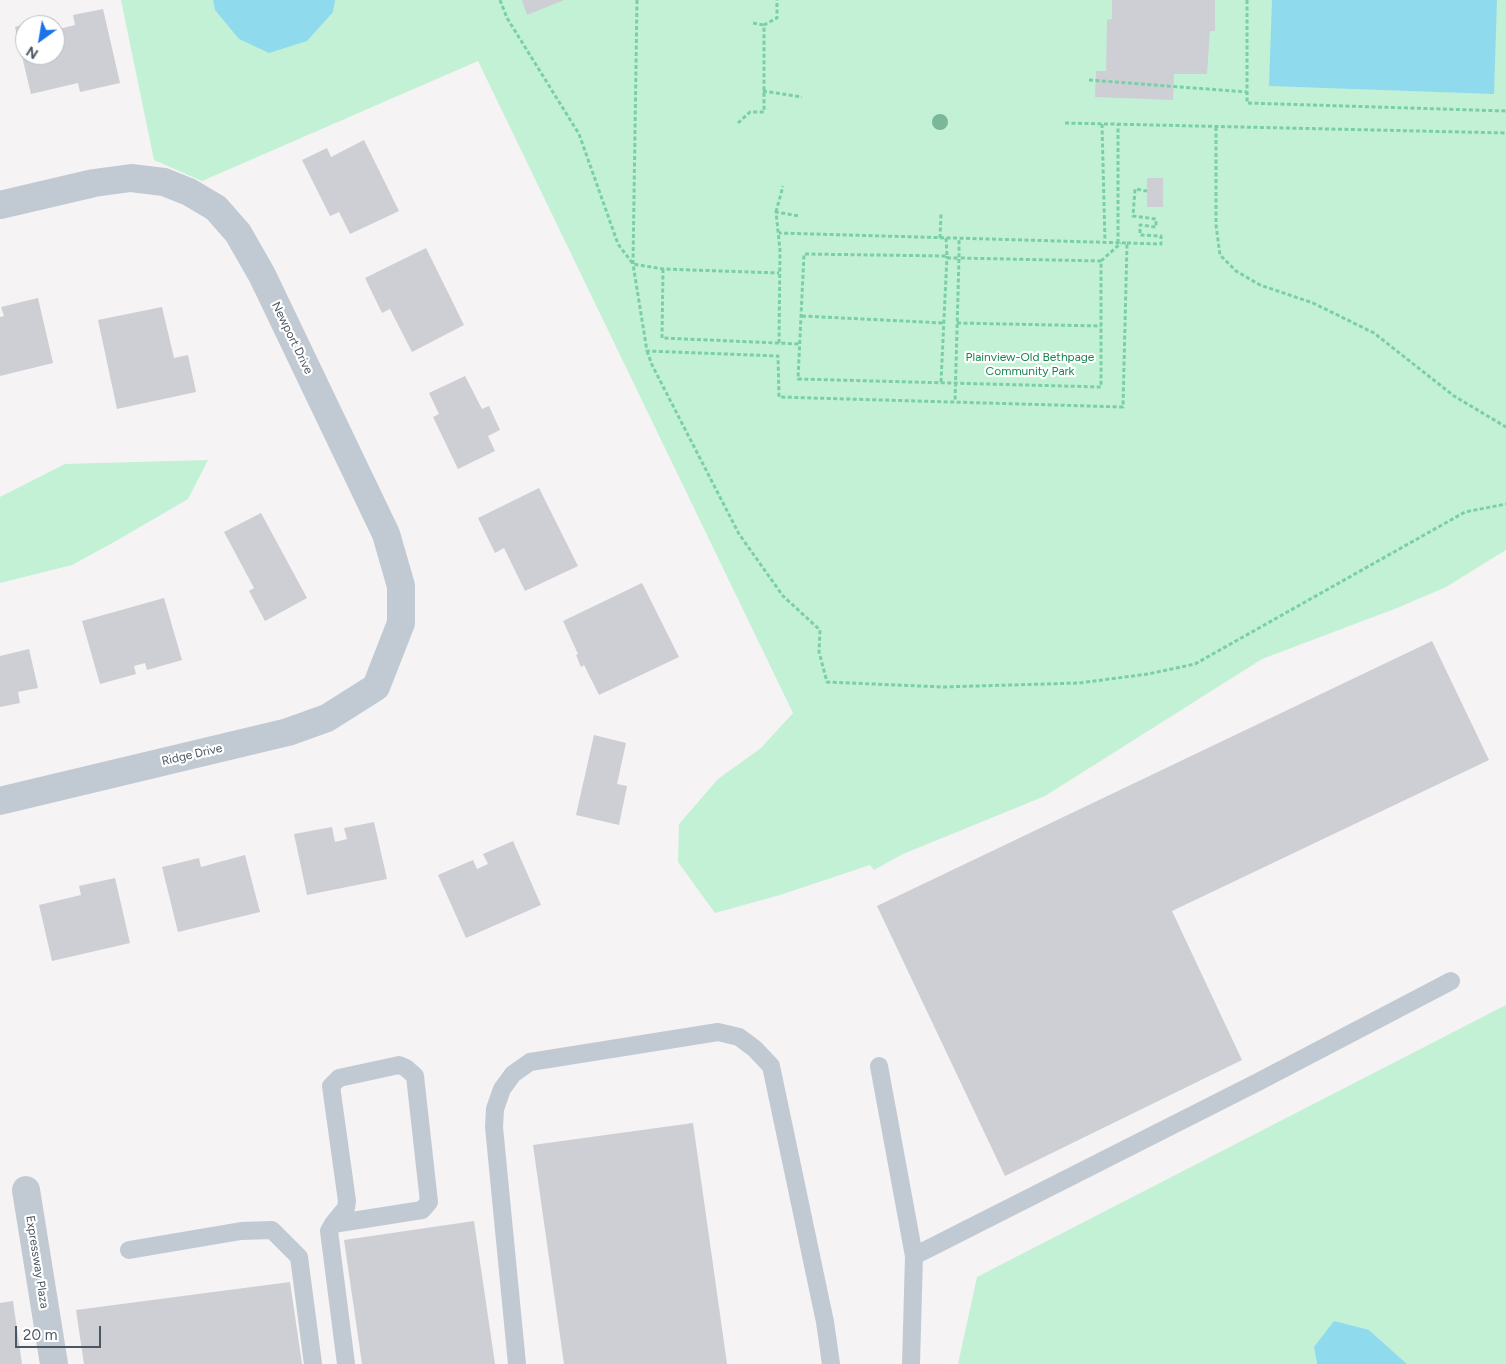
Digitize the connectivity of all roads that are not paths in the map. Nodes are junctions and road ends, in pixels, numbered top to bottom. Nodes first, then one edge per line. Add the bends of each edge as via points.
1 (0, 205) edge
2 (376, 687) joint
3 (0, 801) edge
4 (1451, 981) dead end
5 (879, 1066) dead end
6 (26, 1190) dead end
7 (333, 1224) junction
8 (129, 1250) dead end
9 (914, 1256) junction
10 (54, 1364) edge
11 (314, 1364) edge
12 (346, 1364) edge
13 (517, 1364) edge
14 (831, 1364) edge
15 (911, 1364) edge

1 - 2 street, Newport Drive via 94,183 131,178 164,182 189,192 216,208 238,233 262,275 386,534 401,586 401,623
2 - 3 street, Ridge Drive via 327,718 288,732
4 - 9 lane
5 - 9 lane
6 - 10 street, Expressway Plaza
7 - 7 lane via 422,1210 429,1202 415,1076 406,1068 399,1065 334,1081 331,1094 347,1202
7 - 12 lane via 330,1232
8 - 11 lane via 241,1230 272,1230 299,1257
9 - 15 lane
13 - 14 lane via 494,1127 495,1109 502,1089 513,1074 530,1062 718,1032 739,1037 771,1066

